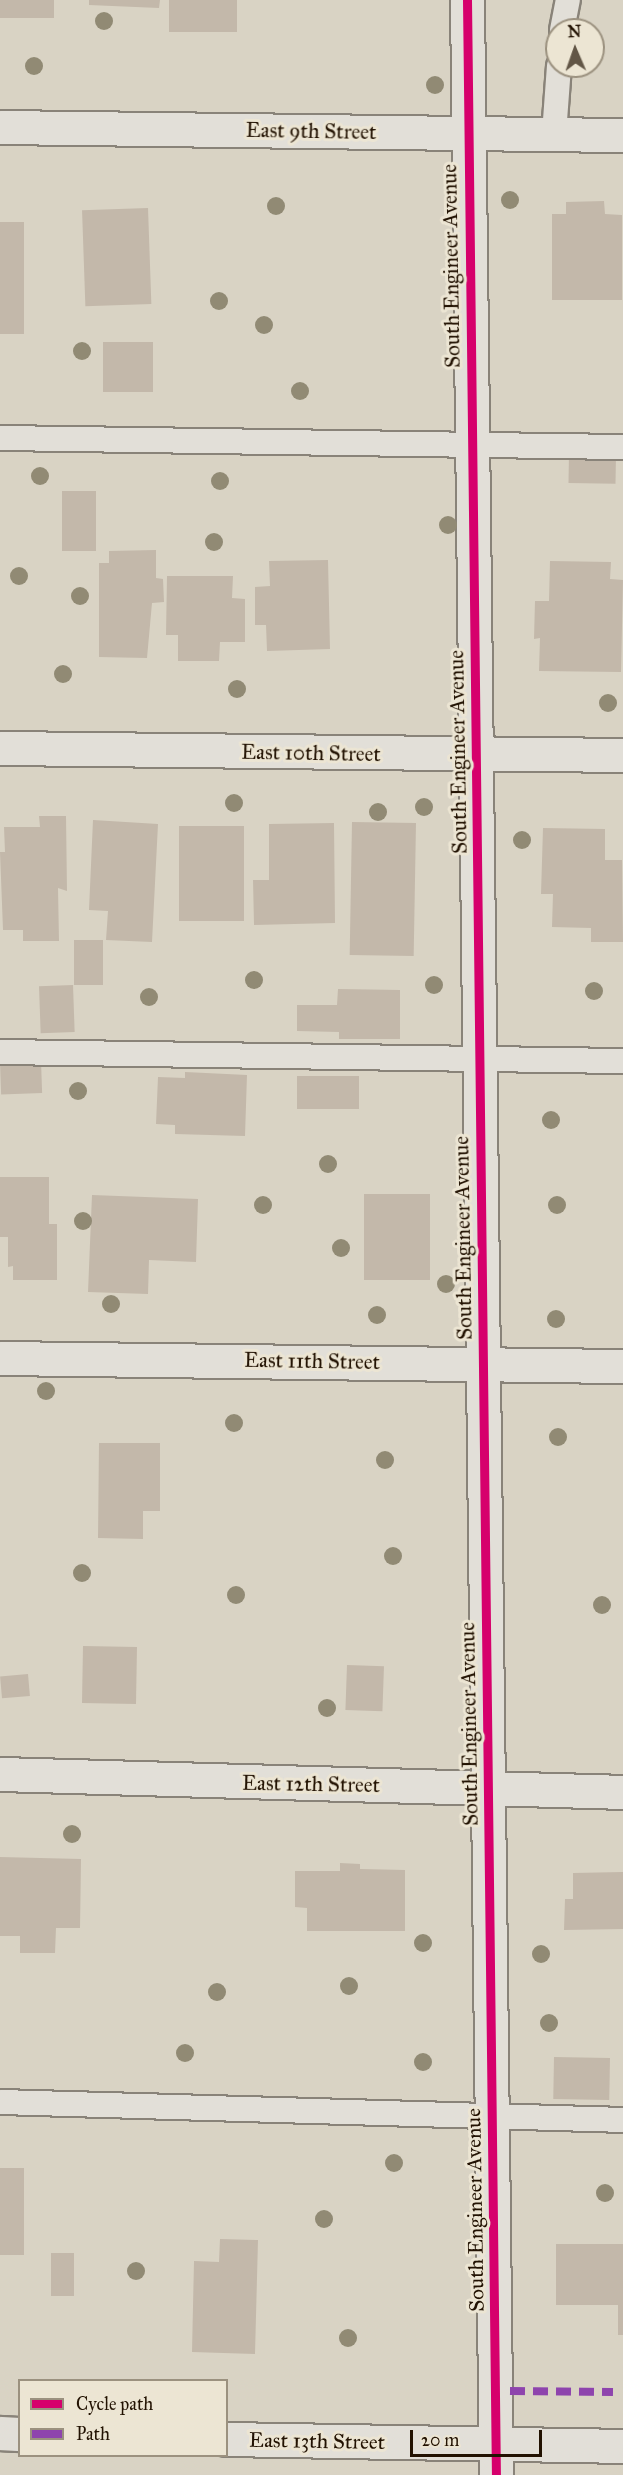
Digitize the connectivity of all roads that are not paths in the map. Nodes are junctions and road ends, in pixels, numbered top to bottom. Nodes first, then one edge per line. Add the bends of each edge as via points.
1 (467, 0) edge
2 (568, 0) edge
3 (564, 18) edge
4 (558, 78) edge
5 (0, 127) edge
6 (468, 133) junction
7 (554, 134) junction
8 (623, 135) edge
9 (0, 438) edge
10 (472, 445) junction
11 (623, 447) edge
12 (0, 748) edge
13 (476, 755) junction
14 (623, 755) edge
15 (0, 1052) edge
16 (479, 1059) junction
17 (623, 1061) edge
18 (0, 1358) edge
19 (483, 1364) junction
20 (623, 1366) edge
21 (0, 1774) edge
22 (488, 1788) junction
23 (623, 1792) edge
24 (0, 2102) edge
25 (492, 2116) junction
26 (623, 2120) edge
27 (0, 2433) edge
28 (18, 2434) edge
29 (228, 2439) edge
30 (623, 2446) edge
31 (496, 2460) edge

1 - 6 street, South Engineer Avenue
2 - 3 lane
4 - 7 lane
5 - 6 street, East 9th Street
6 - 7 street, East 9th Street
6 - 10 street, South Engineer Avenue
7 - 8 street, East 9th Street
9 - 10 lane
10 - 11 lane
10 - 13 street, South Engineer Avenue
12 - 13 street, East 10th Street
13 - 14 street, East 10th Street
13 - 16 street, South Engineer Avenue
15 - 16 lane
16 - 17 lane
16 - 19 street, South Engineer Avenue
18 - 19 street, East 11th Street
19 - 20 street, East 11th Street
19 - 22 street, South Engineer Avenue
21 - 22 street, East 12th Street
22 - 23 street, East 12th Street
22 - 25 street, South Engineer Avenue
24 - 25 lane
25 - 26 lane
25 - 31 street, South Engineer Avenue
27 - 28 street
29 - 31 street, East 13th Street
30 - 31 street, East 13th Street

